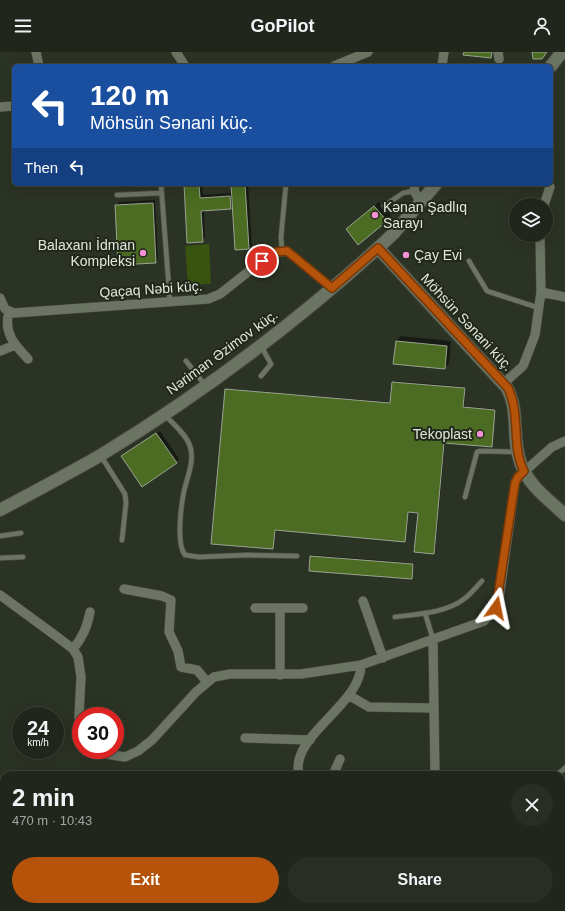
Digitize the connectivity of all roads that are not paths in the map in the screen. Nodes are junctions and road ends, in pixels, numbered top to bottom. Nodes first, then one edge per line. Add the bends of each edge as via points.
1 (36, 52) edge
2 (176, 52) edge
3 (368, 52) edge
4 (444, 52) edge
5 (562, 52) edge
6 (39, 64) edge
7 (184, 64) edge
8 (339, 64) edge
9 (442, 64) edge
10 (553, 64) edge
11 (12, 106) edge
12 (0, 107) edge
13 (161, 186) edge
14 (286, 186) edge
15 (431, 186) edge
16 (550, 187) dead end
17 (416, 192) edge
18 (162, 193) junction
19 (117, 195) dead end
20 (546, 198) edge
21 (384, 206) dead end
22 (540, 242) edge
23 (378, 248) junction
24 (282, 251) junction
25 (469, 261) dead end
26 (332, 288) junction
27 (541, 292) junction
28 (565, 297) edge
29 (0, 298) edge
30 (170, 302) junction
31 (539, 308) junction
32 (9, 312) junction
33 (15, 345) junction
34 (260, 345) junction
35 (0, 351) edge
36 (28, 359) dead end
37 (186, 361) dead end
38 (261, 376) dead end
39 (504, 383) junction
40 (205, 385) junction
41 (164, 414) junction
42 (565, 441) edge
43 (518, 452) junction
44 (100, 455) junction
45 (524, 471) junction
46 (465, 497) dead end
47 (0, 510) edge
48 (565, 515) edge
49 (21, 533) dead end
50 (0, 536) edge
51 (122, 540) dead end
52 (297, 556) dead end
53 (23, 557) dead end
54 (0, 558) edge
55 (482, 582) dead end
56 (124, 588) dead end
57 (0, 595) edge
58 (364, 601) dead end
59 (255, 608) dead end
60 (280, 608) junction
61 (302, 608) dead end
62 (90, 612) dead end
63 (425, 613) junction
64 (395, 617) dead end
65 (433, 639) junction
66 (73, 649) junction
67 (383, 658) junction
68 (361, 665) junction
69 (280, 675) junction
70 (206, 682) junction
71 (350, 696) junction
72 (79, 707) edge
73 (433, 708) junction
74 (245, 738) dead end
75 (310, 740) junction
76 (124, 757) edge
77 (340, 759) dead end
78 (299, 771) edge
79 (335, 771) edge
80 (435, 771) edge

1 - 6 street
2 - 7 street
3 - 8 street
4 - 9 street
5 - 10 main road
11 - 12 street
13 - 18 lane
14 - 24 lane
15 - 17 main road, Nəriman Əzimov küç.
16 - 20 street
17 - 21 lane via 403,193
17 - 23 main road, Nəriman Əzimov küç. via 394,233
18 - 19 lane
18 - 30 lane
22 - 27 street
23 - 26 main road, Nəriman Əzimov küç.
23 - 39 main road, Möhsün Sənani küç.
24 - 26 street via 292,255
24 - 30 street, Qaçaq Nəbi küç. via 272,253 215,297 208,300
25 - 31 lane via 487,292
26 - 34 main road, Nəriman Əzimov küç.
27 - 28 street
27 - 31 street
29 - 32 street
30 - 32 street, Qaçaq Nəbi küç.
31 - 39 street via 535,335 528,357 523,366
32 - 33 street via 8,332
33 - 35 street
33 - 36 street
34 - 38 lane via 271,364
34 - 40 main road, Nəriman Əzimov küç.
37 - 40 lane
39 - 43 main road, Möhsün Sənani küç. via 516,414
40 - 41 main road, Nəriman Əzimov küç.
41 - 44 main road, Nəriman Əzimov küç.
41 - 52 lane via 190,444 192,452 184,494 180,541 181,550 185,555
42 - 45 street via 552,448
43 - 45 main road, Möhsün Sənani küç.
43 - 46 lane via 477,452
44 - 47 main road, Nəriman Əzimov küç.
44 - 51 lane via 125,494
45 - 48 main road
45 - 65 street via 515,483 496,608 484,621
49 - 50 lane
53 - 54 lane
55 - 63 lane via 464,599
56 - 70 street via 171,600 169,632 178,652 179,663 181,666 197,670
57 - 66 street
58 - 67 street
59 - 60 street
60 - 61 street
60 - 69 street
62 - 66 street via 82,638
63 - 64 lane
63 - 65 lane
65 - 67 street
65 - 73 street
66 - 72 street via 81,668
67 - 68 street
68 - 69 street
68 - 71 street via 361,674
69 - 70 street via 230,674 214,677
70 - 76 street via 152,740 138,751
71 - 73 street via 369,707
71 - 75 street
73 - 80 street
74 - 75 street
75 - 78 street via 298,766
77 - 79 street

